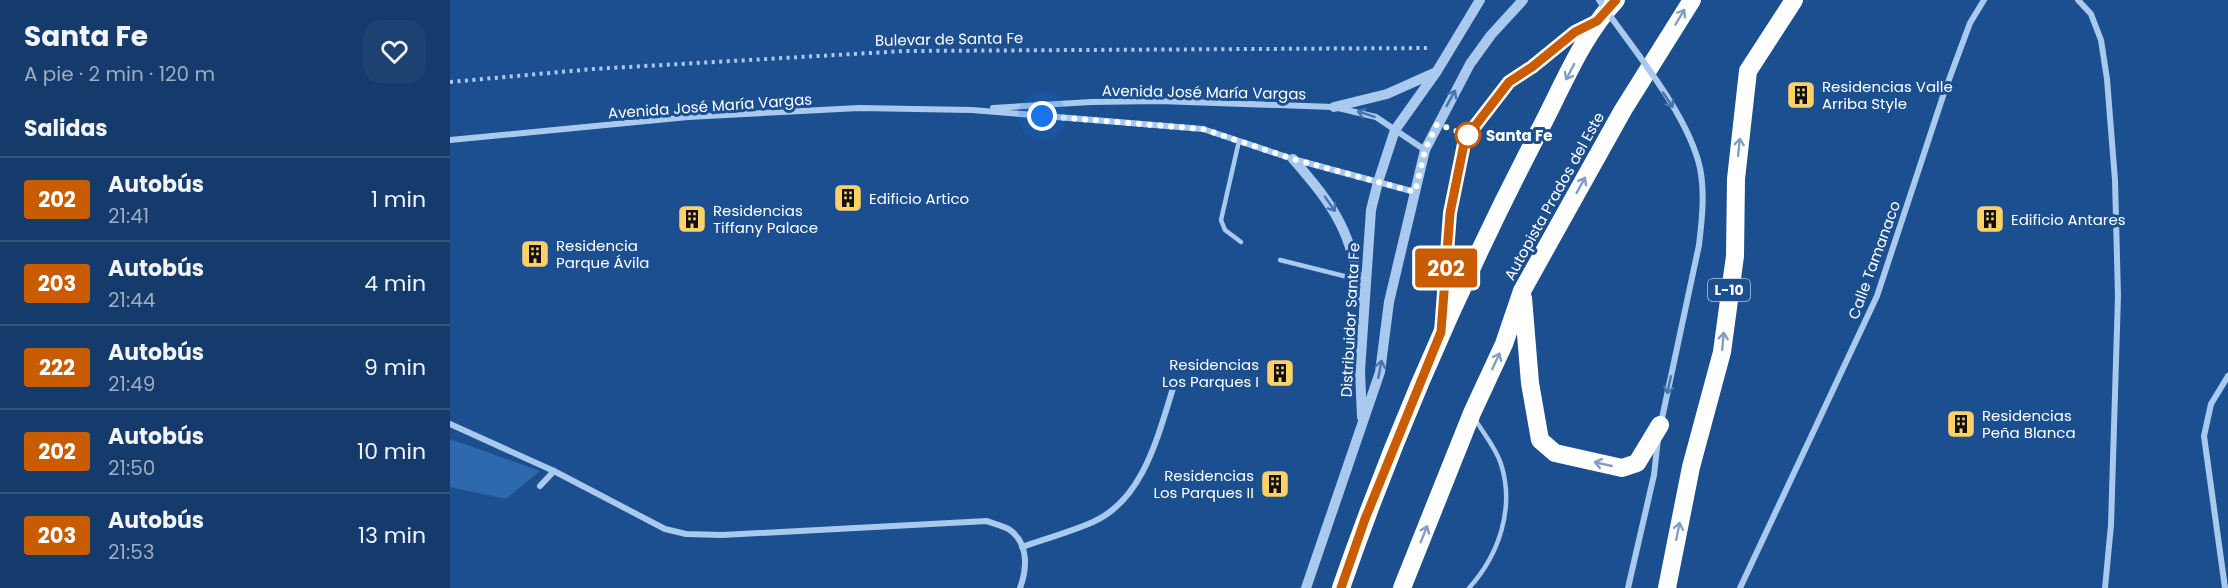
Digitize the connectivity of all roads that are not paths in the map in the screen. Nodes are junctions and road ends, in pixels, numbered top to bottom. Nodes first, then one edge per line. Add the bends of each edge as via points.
1 (1480, 0) edge
2 (1523, 0) edge
3 (1599, 0) edge
4 (1616, 0) edge
5 (1692, 0) edge
6 (1794, 0) edge
7 (1984, 0) edge
8 (2078, 0) edge
9 (1597, 21) junction
10 (1437, 71) junction
11 (1334, 107) junction
12 (972, 110) junction
13 (1395, 130) junction
14 (450, 140) edge
15 (1239, 141) junction
16 (1425, 150) junction
17 (1293, 159) junction
18 (1378, 182) junction
19 (1415, 192) junction
20 (1241, 242) dead end
21 (1280, 260) dead end
22 (1358, 280) junction
23 (1522, 291) junction
24 (1441, 332) junction
25 (1363, 335) junction
26 (2228, 376) edge
27 (1175, 382) dead end
28 (1472, 414) junction
29 (450, 424) edge
30 (1362, 424) junction
31 (1660, 425) junction
32 (554, 471) junction
33 (540, 486) dead end
34 (1022, 547) junction
35 (1020, 588) edge
36 (1306, 588) edge
37 (1341, 588) edge
38 (1402, 588) edge
39 (1469, 588) edge
40 (1628, 588) edge
41 (1667, 588) edge
42 (1740, 588) edge
43 (2105, 588) edge
44 (2225, 588) edge

1 - 10 street, Distribuidor Santa Fe
16 -> 2 street, Distribuidor Santa Fe via 1470,64
3 -> 31 street, bridge via 1676,112 1700,169 1703,214 1699,245
4 - 9 highway
23 -> 5 highway, Autopista Prados del Este via 1623,110
41 -> 6 highway, L-10 via 1691,467 1722,352 1735,256 1736,178 1748,70
7 - 42 street, Calle Tamanaco via 1970,23 1948,83 1877,296
8 - 43 street via 2091,14 2101,40 2115,180 2118,296 2111,525
9 -> 24 highway
9 - 24 lane via 1575,32 1509,82 1465,139 1450,213
10 - 11 street via 1388,94
10 - 13 street, Distribuidor Santa Fe
11 - 12 street, Avenida José María Vargas via 1102,101
13 -> 11 street, Avenida José María Vargas via 1369,114
12 - 14 street, Avenida José María Vargas via 859,108 688,117
12 - 15 street, Avenida José María Vargas via 1179,126
13 - 16 street, Avenida José María Vargas
13 - 18 street, Distribuidor Santa Fe
15 - 17 street, Avenida José María Vargas
15 - 20 lane via 1221,220 1225,230
16 - 19 street, Distribuidor Santa Fe
17 - 18 street, Avenida José María Vargas
17 -> 22 street via 1334,209 1349,238
18 - 19 street, Avenida José María Vargas
18 - 25 street, Distribuidor Santa Fe via 1371,210
30 -> 19 street, Distribuidor Santa Fe via 1380,372 1389,302
21 - 22 lane
22 - 25 street
28 -> 23 highway, Autopista Prados del Este via 1504,344
31 -> 23 highway via 1637,463 1622,468 1555,453 1540,440
24 - 37 highway
25 - 30 street, Distribuidor Santa Fe
26 - 44 street via 2211,404 2204,436
27 - 34 street via 1147,464 1121,503 1094,521
38 -> 28 highway, Autopista Prados del Este
28 - 39 lane via 1500,462 1507,494 1502,530 1485,570
29 - 32 street
30 - 36 street
31 - 40 street via 1654,475
32 - 33 street
32 - 34 street via 665,528 686,534 987,521 1010,530
34 - 35 street via 1027,568

